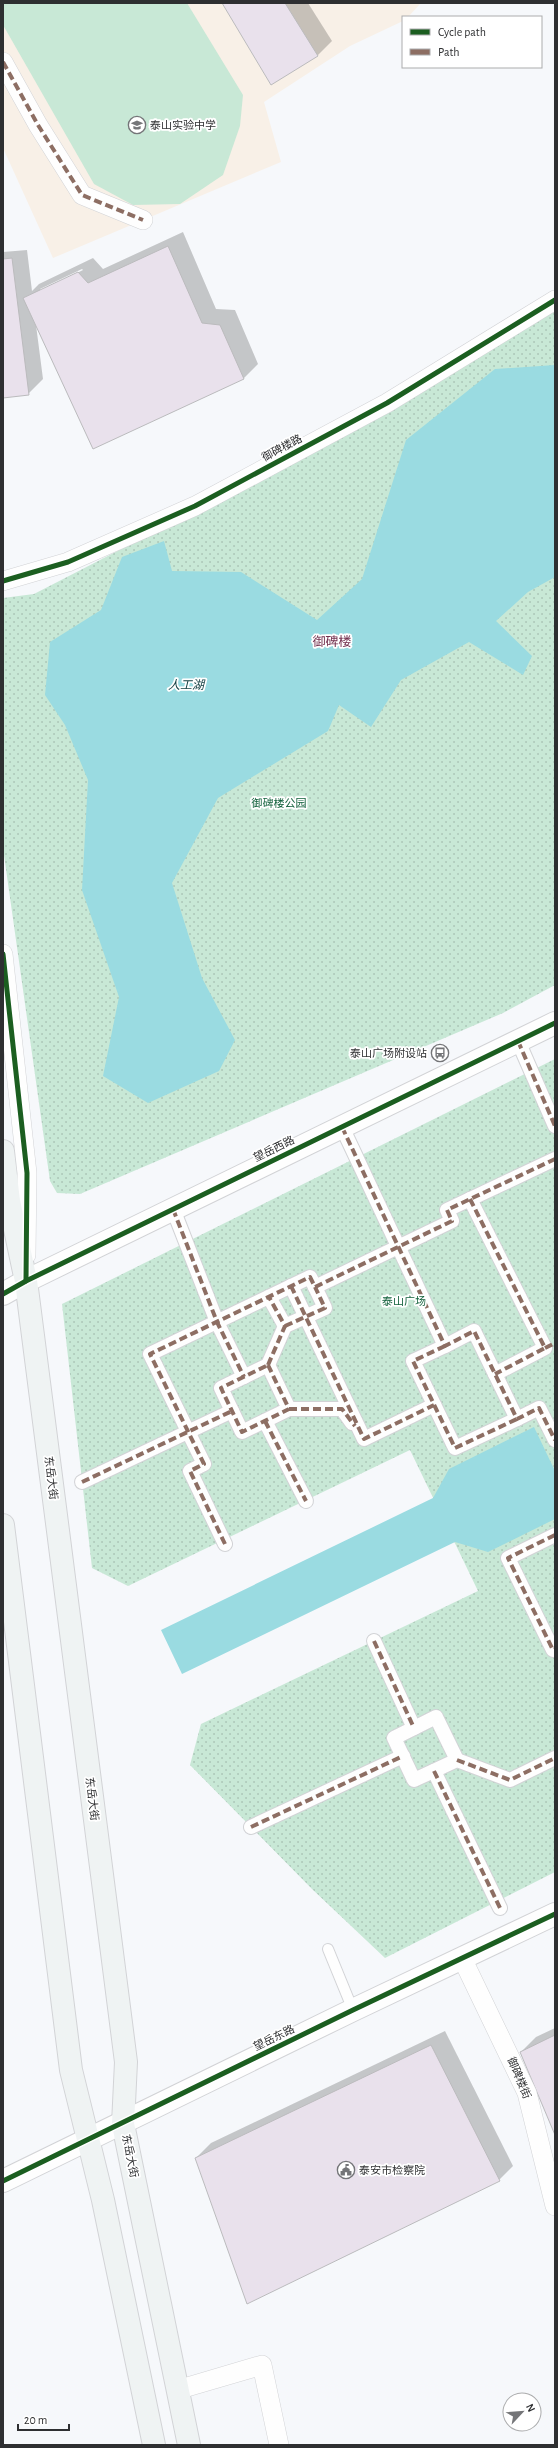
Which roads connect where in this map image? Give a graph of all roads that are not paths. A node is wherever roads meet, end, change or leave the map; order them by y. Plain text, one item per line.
1 (3, 62) edge
2 (143, 220) dead end
3 (555, 300) edge
4 (3, 581) edge
5 (3, 954) edge
6 (555, 1023) edge
7 (518, 1041) junction
8 (555, 1126) edge
9 (342, 1127) junction
10 (3, 1151) edge
11 (555, 1159) edge
12 (470, 1199) junction
13 (173, 1209) junction
14 (398, 1247) junction
15 (26, 1281) junction
16 (291, 1286) junction
17 (315, 1287) junction
18 (3, 1294) edge
19 (269, 1297) junction
20 (305, 1317) junction
21 (217, 1322) junction
22 (285, 1326) junction
23 (550, 1345) edge
24 (445, 1346) junction
25 (268, 1365) junction
26 (495, 1374) junction
27 (244, 1377) junction
28 (434, 1405) junction
29 (289, 1409) junction
30 (232, 1411) junction
31 (517, 1419) junction
32 (266, 1420) junction
33 (188, 1432) junction
34 (553, 1433) edge
35 (364, 1439) junction
36 (82, 1482) dead end
37 (306, 1501) dead end
38 (3, 1525) edge
39 (555, 1535) edge
40 (225, 1544) dead end
41 (374, 1641) dead end
42 (555, 1649) edge
43 (414, 1728) junction
44 (403, 1756) junction
45 (555, 1758) edge
46 (457, 1760) junction
47 (434, 1771) junction
48 (251, 1828) dead end
49 (500, 1908) dead end
50 (555, 1914) edge
51 (328, 1949) dead end
52 (462, 1958) junction
53 (353, 2010) junction
54 (123, 2124) junction
55 (88, 2140) junction
56 (3, 2181) edge
57 (555, 2206) edge
58 (177, 2390) junction
59 (154, 2445) edge
60 (189, 2445) edge
61 (279, 2445) edge

1 - 2 street
3 - 4 street, 御碑楼路
5 - 15 street
6 - 7 street, 望岳西路
7 - 8 street
7 - 9 street, 望岳西路
9 - 13 street, 望岳西路
9 - 14 street
10 - 15 main road, 东岳大街
11 - 12 street
12 - 14 street
12 - 23 street
13 - 15 street, 望岳西路
13 - 21 street
14 - 17 street
14 - 24 street
15 - 18 street, 望岳西路
15 - 54 main road, 东岳大街
16 - 17 street
16 - 19 street
16 - 20 street
17 - 20 street
19 - 21 street
19 - 22 street
20 - 22 street
20 - 35 street
21 - 27 street
21 - 33 street
22 - 25 street
23 - 26 street
24 - 26 street
24 - 28 street
25 - 27 street
25 - 29 street
26 - 31 street
27 - 30 street
28 - 31 street
28 - 35 street
29 - 32 street
29 - 35 street
30 - 32 street
30 - 33 street
31 - 34 street
32 - 37 street
33 - 36 street
33 - 40 street
38 - 55 main road
39 - 42 street
41 - 43 street
43 - 44 street
43 - 46 street
44 - 47 street
44 - 48 street
45 - 46 street
46 - 47 street
47 - 49 street
50 - 52 street, 望岳东路
51 - 53 lane
52 - 53 street, 望岳东路
52 - 57 street, 御碑楼街
53 - 54 street, 望岳东路
54 - 55 street, 望岳东路
54 - 58 main road, 东岳大街
55 - 56 street, 望岳东路
55 - 59 main road
58 - 60 main road, 东岳大街
58 - 61 street

